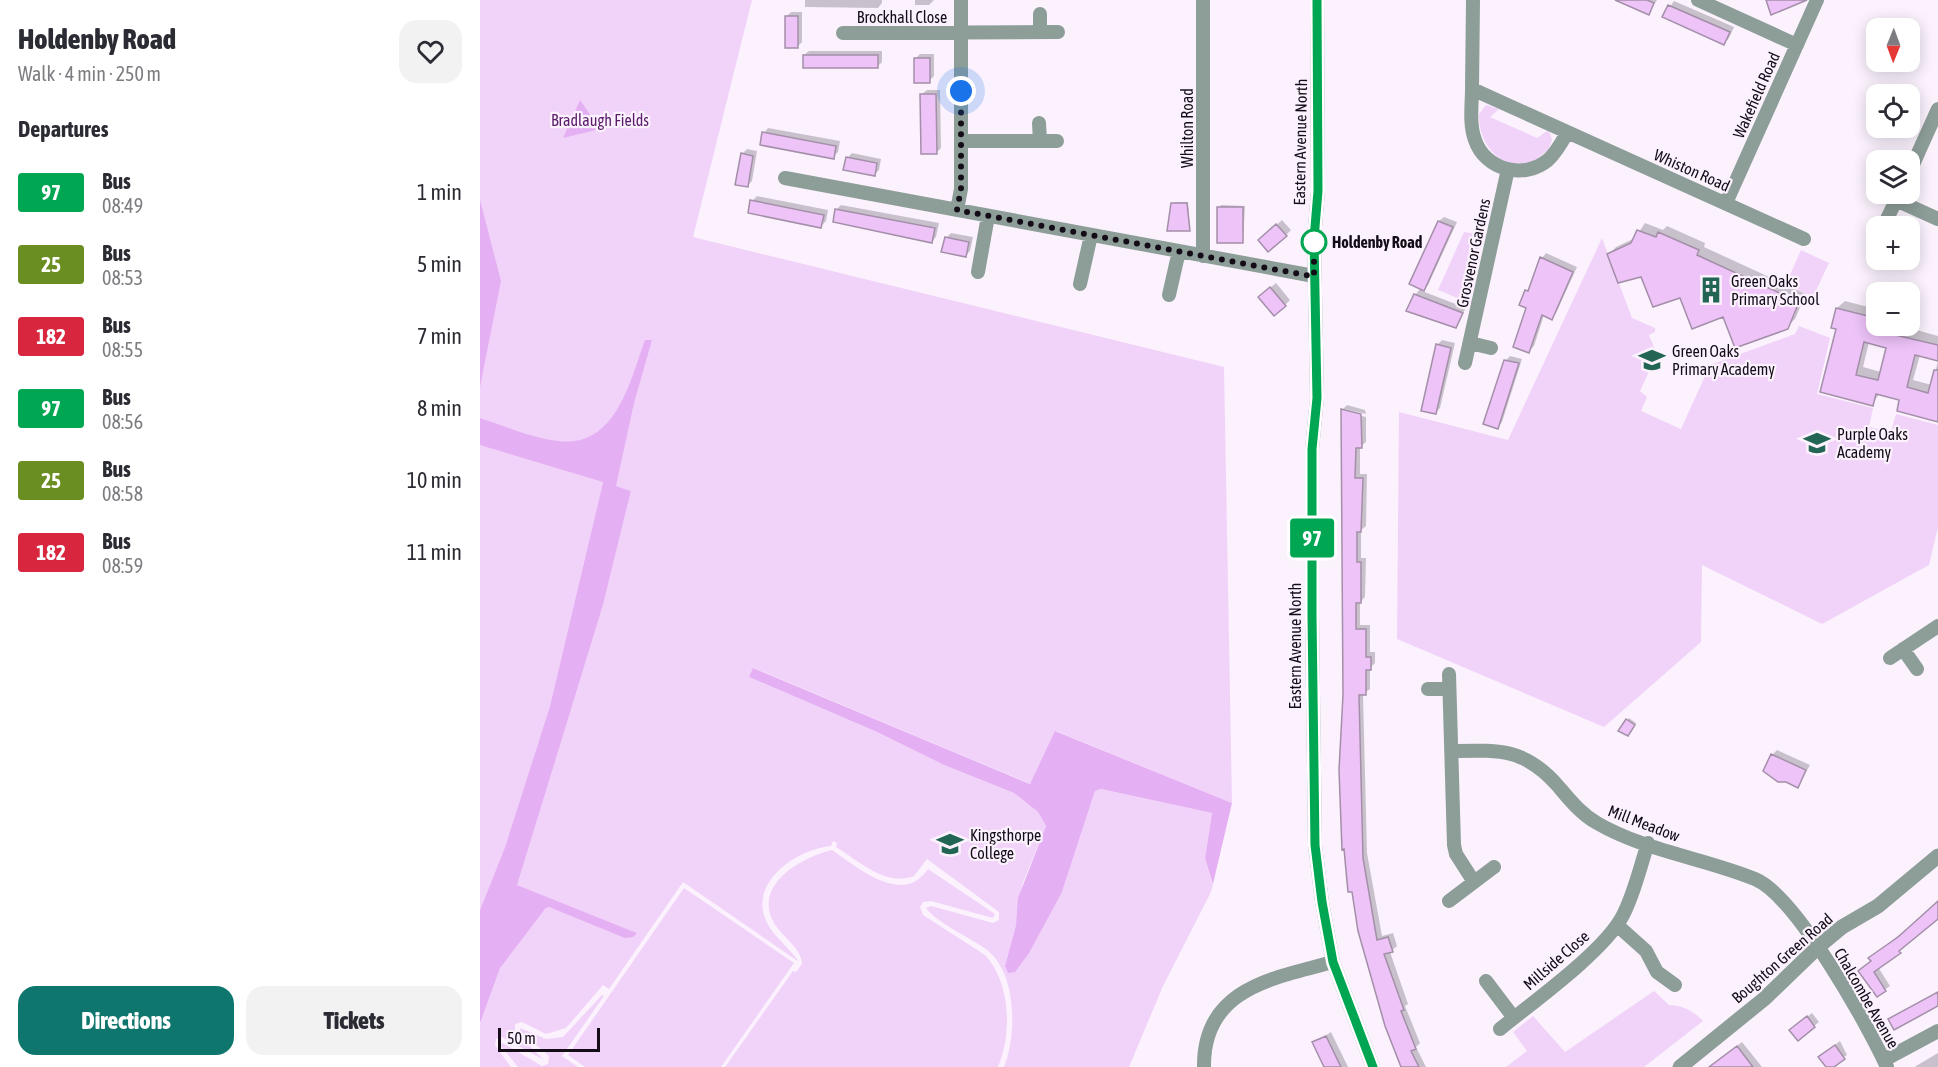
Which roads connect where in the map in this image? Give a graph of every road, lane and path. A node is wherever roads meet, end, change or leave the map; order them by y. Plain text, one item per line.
1 (961, 0) edge
2 (1203, 0) edge
3 (1317, 0) edge
4 (1473, 0) edge
5 (1698, 0) edge
6 (1817, 0) edge
7 (1040, 14) dead end
8 (1040, 32) junction
9 (1058, 32) dead end
10 (843, 33) dead end
11 (961, 33) junction
12 (1797, 45) junction
13 (1472, 89) junction
14 (1938, 109) edge
15 (1039, 123) dead end
16 (1567, 133) junction
17 (961, 141) junction
18 (1040, 141) junction
19 (1057, 141) dead end
20 (1919, 150) edge
21 (1508, 170) junction
22 (785, 178) dead end
23 (1726, 203) junction
24 (1911, 204) edge
25 (957, 210) junction
26 (988, 216) junction
27 (1938, 219) edge
28 (1091, 235) junction
29 (1804, 239) dead end
30 (1179, 251) junction
31 (1203, 256) junction
32 (978, 272) dead end
33 (1314, 276) junction
34 (1080, 284) dead end
35 (1169, 295) dead end
36 (1470, 343) junction
37 (1491, 348) dead end
38 (1465, 363) dead end
39 (1938, 626) edge
40 (1903, 649) junction
41 (1890, 658) dead end
42 (1917, 669) dead end
43 (1449, 674) dead end
44 (1428, 689) dead end
45 (1449, 689) junction
46 (1452, 751) junction
47 (1648, 843) junction
48 (1938, 856) edge
49 (1494, 867) dead end
50 (1474, 882) junction
51 (1449, 901) dead end
52 (1617, 925) junction
53 (1818, 947) junction
54 (1333, 962) junction
55 (1486, 981) dead end
56 (1676, 985) dead end
57 (1514, 1018) junction
58 (1500, 1029) dead end
59 (1938, 1031) edge
60 (1885, 1063) edge
61 (1204, 1067) edge
62 (1373, 1067) edge
63 (1680, 1067) edge

1 - 11 street
2 - 31 street, Whilton Road
3 - 33 street, Eastern Avenue North
4 - 13 street
5 - 12 street
6 - 12 street, Wakefield Road
7 - 8 street
8 - 9 street, Brockhall Close
8 - 11 street, Brockhall Close
10 - 11 street, Brockhall Close
11 - 17 street
12 - 23 street, Wakefield Road
13 - 16 street, Whiston Road
13 - 21 street
14 - 20 street
15 - 18 street
16 - 21 street
16 - 23 street, Whiston Road
17 - 18 street
17 - 25 street
18 - 19 street
21 - 36 street, Grosvenor Gardens
22 - 25 street
23 - 29 street, Whiston Road
24 - 27 street
25 - 26 street
26 - 28 street
26 - 32 street
28 - 30 street
28 - 34 street
30 - 31 street
30 - 35 street
31 - 33 street
33 - 54 street, Eastern Avenue North
36 - 37 street
36 - 38 street, Grosvenor Gardens
39 - 40 street
40 - 41 street
40 - 42 street
43 - 45 street
44 - 45 street
45 - 46 street
46 - 47 street, Mill Meadow
46 - 50 street
47 - 52 street, Millside Close
47 - 53 street, Mill Meadow
48 - 53 street, Boughton Green Road
49 - 50 street
50 - 51 street
52 - 56 street
52 - 57 street, Millside Close
53 - 60 street, Chalcombe Avenue
53 - 63 street, Boughton Green Road
54 - 61 street
54 - 62 street, Eastern Avenue North
55 - 57 street
57 - 58 street, Millside Close
59 - 60 street

